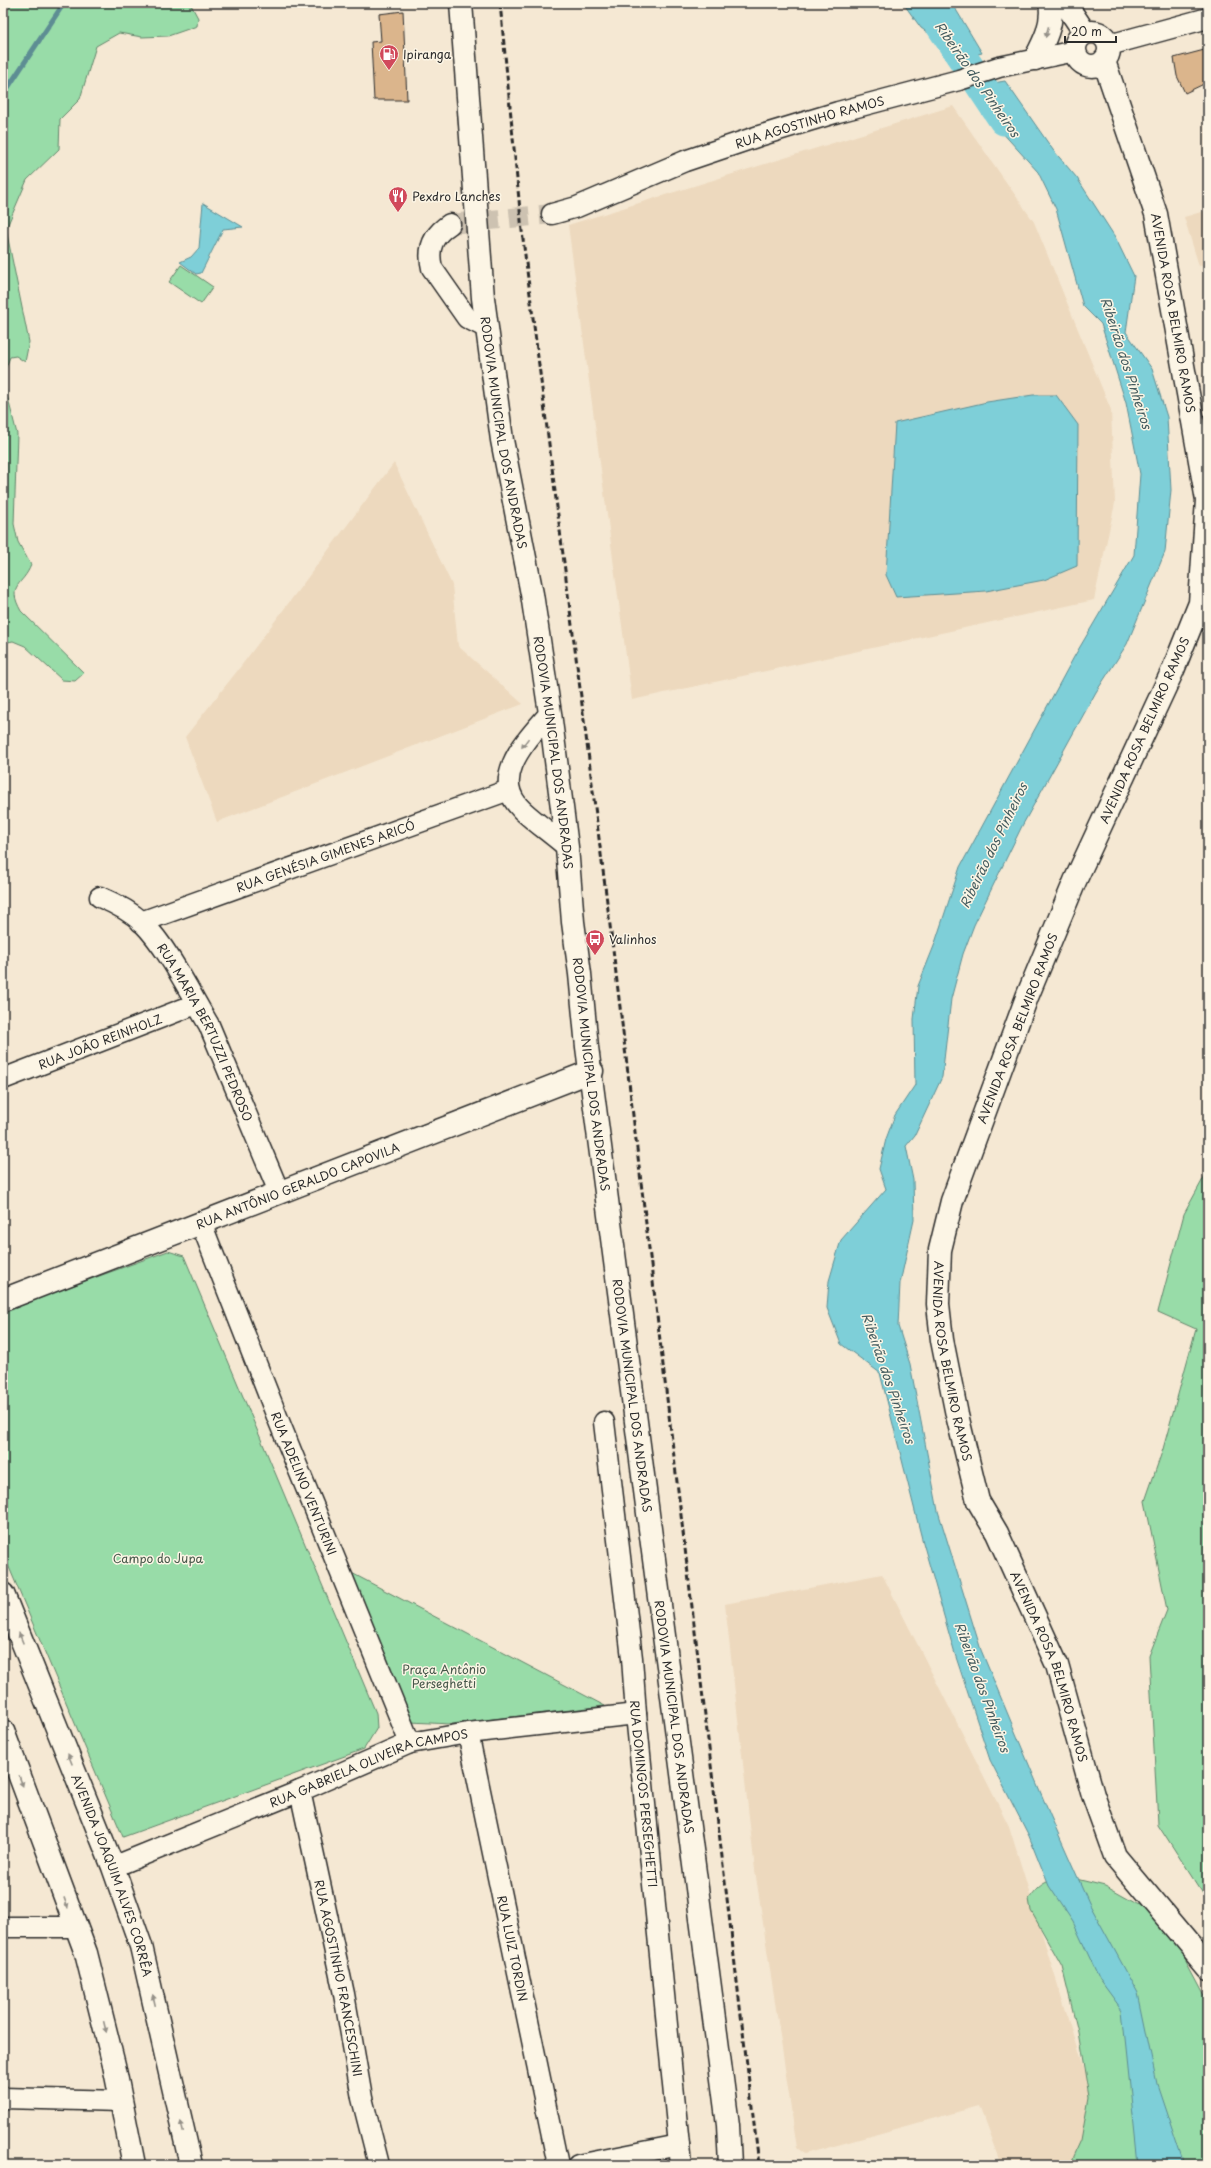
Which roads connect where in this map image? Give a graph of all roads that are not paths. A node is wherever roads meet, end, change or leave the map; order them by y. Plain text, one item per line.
1 (461, 3) edge
2 (1050, 3) edge
3 (1065, 3) edge
4 (1208, 18) edge
5 (1080, 42) junction
6 (1107, 53) junction
7 (1035, 59) junction
8 (552, 214) tunnel mouth
9 (450, 224) tunnel mouth
10 (486, 328) junction
11 (550, 713) junction
12 (509, 790) junction
13 (567, 847) junction
14 (100, 897) dead end
15 (141, 922) junction
16 (196, 1004) junction
17 (592, 1071) junction
18 (3, 1079) edge
19 (279, 1192) junction
20 (202, 1223) junction
21 (3, 1300) edge
22 (604, 1422) dead end
23 (3, 1594) edge
24 (636, 1714) junction
25 (3, 1731) edge
26 (468, 1733) junction
27 (410, 1743) junction
28 (300, 1791) junction
29 (114, 1867) junction
30 (3, 1927) edge
31 (75, 1927) junction
32 (1208, 1967) edge
33 (3, 2098) edge
34 (121, 2101) junction
35 (679, 2145) junction
36 (732, 2158) edge
37 (134, 2165) edge
38 (191, 2165) edge
39 (380, 2165) edge
40 (558, 2165) edge
41 (578, 2165) edge
42 (681, 2165) edge

1 - 10 main road, RODOVIA MUNICIPAL DOS ANDRADAS
2 -> 7 main road
3 - 5 main road
4 - 6 street
5 - 6 main road
5 - 6 main road
5 - 7 street, RUA AGOSTINHO RAMOS
6 - 32 main road, AVENIDA ROSA BELMIRO RAMOS
7 - 8 street, RUA AGOSTINHO RAMOS
9 - 10 street
10 - 11 main road, RODOVIA MUNICIPAL DOS ANDRADAS
11 -> 12 street
11 - 13 main road, RODOVIA MUNICIPAL DOS ANDRADAS
12 - 13 street
12 - 15 street, RUA GENÉSIA GIMENES ARICÓ
13 - 17 main road, RODOVIA MUNICIPAL DOS ANDRADAS
14 - 15 street, RUA MARIA BERTUZZI PEDROSO
15 - 16 street, RUA MARIA BERTUZZI PEDROSO
16 - 18 street, RUA JOÃO REINHOLZ
16 - 19 street, RUA MARIA BERTUZZI PEDROSO
17 - 19 main road, RUA ANTÔNIO GERALDO CAPOVILA
17 - 36 main road, RODOVIA MUNICIPAL DOS ANDRADAS
19 - 20 main road, RUA ANTÔNIO GERALDO CAPOVILA
20 - 21 main road, RUA ANTÔNIO GERALDO CAPOVILA
20 - 27 street, RUA ADELINO VENTURINI
22 - 24 street, RUA DOMINGOS PERSEGHETTI
29 -> 23 main road, AVENIDA JOAQUIM ALVES CORRÊA
24 - 26 street, RUA GABRIELA OLIVEIRA CAMPOS
24 - 35 street, RUA DOMINGOS PERSEGHETTI
25 -> 31 main road
26 - 27 street, RUA GABRIELA OLIVEIRA CAMPOS
26 - 40 street, RUA LUIZ TORDIN
27 - 28 street, RUA GABRIELA OLIVEIRA CAMPOS
28 - 29 street, RUA GABRIELA OLIVEIRA CAMPOS
28 - 39 street, RUA AGOSTINHO FRANCESCHINI
38 -> 29 main road, AVENIDA JOAQUIM ALVES CORRÊA
30 - 31 street
31 -> 34 main road
33 - 34 street
34 - 37 main road
35 - 41 street
35 - 42 street, RUA DOMINGOS PERSEGHETTI

